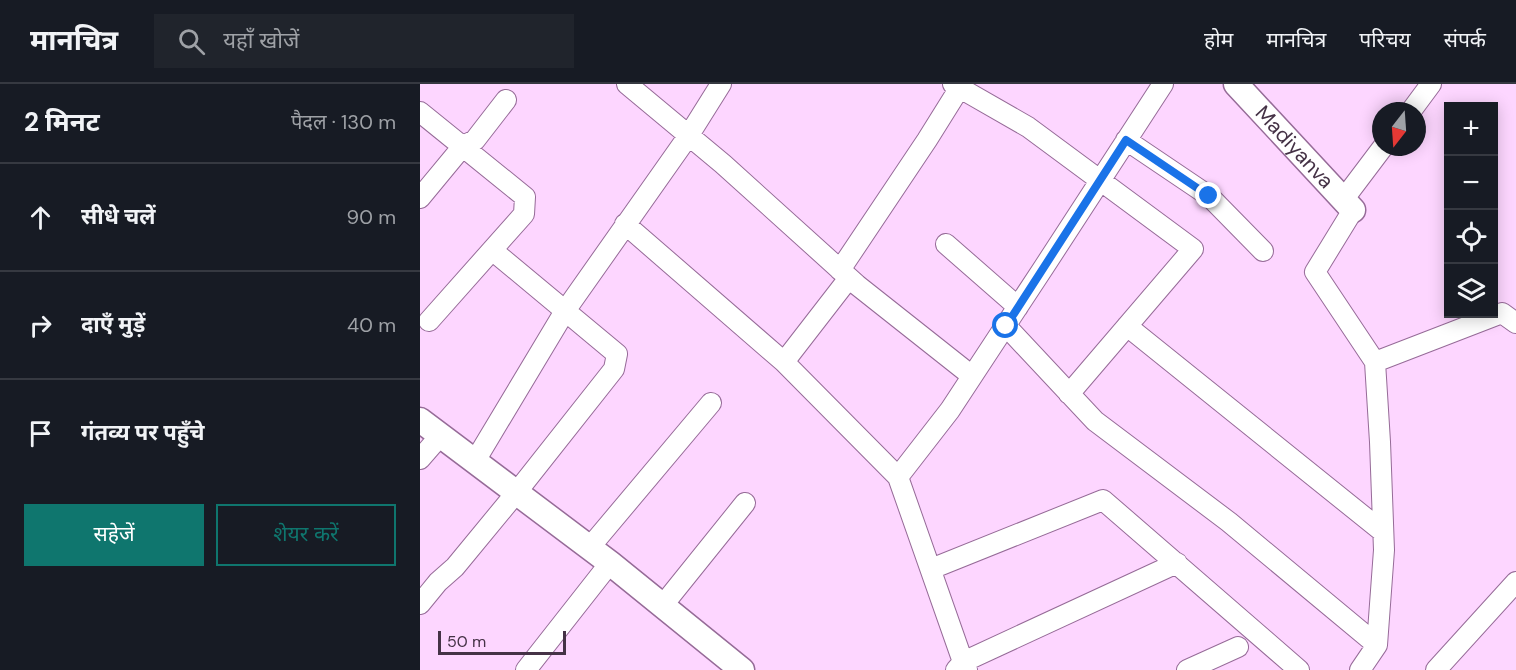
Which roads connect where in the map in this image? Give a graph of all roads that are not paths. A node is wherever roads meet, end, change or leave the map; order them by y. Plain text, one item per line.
1 (627, 84) edge
2 (722, 84) edge
3 (1162, 84) edge
4 (1236, 84) edge
5 (1431, 84) edge
6 (958, 85) edge
7 (506, 100) dead end
8 (1418, 102) edge
9 (420, 112) edge
10 (689, 135) junction
11 (1126, 140) junction
12 (463, 146) junction
13 (1378, 156) edge
14 (1101, 180) junction
15 (420, 198) edge
16 (1348, 205) junction
17 (625, 224) junction
18 (946, 244) dead end
19 (492, 250) junction
20 (1263, 251) dead end
21 (844, 274) junction
22 (1018, 307) junction
23 (564, 311) junction
24 (423, 322) edge
25 (1516, 323) edge
26 (1006, 326) junction
27 (1127, 326) junction
28 (784, 362) junction
29 (1375, 362) junction
30 (972, 376) junction
31 (1069, 394) junction
32 (711, 403) dead end
33 (420, 420) edge
34 (440, 436) junction
35 (420, 459) edge
36 (475, 461) junction
37 (898, 477) junction
38 (516, 493) junction
39 (745, 503) dead end
40 (1383, 532) junction
41 (590, 547) junction
42 (610, 563) junction
43 (1177, 563) junction
44 (931, 569) junction
45 (1516, 582) edge
46 (420, 604) edge
47 (663, 605) junction
48 (1377, 645) junction
49 (1238, 647) dead end
50 (962, 667) edge
51 (526, 670) edge
52 (742, 670) edge
53 (1187, 670) edge
54 (1299, 670) edge
55 (1360, 670) edge
56 (1436, 670) edge

1 - 10 street
2 - 10 street
3 - 11 street
4 - 16 street, Madiyanva
5 - 8 street
6 - 14 street
6 - 21 street
7 - 12 street
9 - 12 street
10 - 17 street
10 - 21 street
11 - 14 street
11 - 20 street
12 - 15 street
12 - 19 street
13 - 16 street
14 - 22 street
14 - 27 street
16 - 29 street
17 - 23 street
17 - 28 street
18 - 22 street
19 - 23 street
19 - 24 street
21 - 28 street
21 - 30 street
22 - 26 street
23 - 36 street
23 - 38 street
25 - 29 street
26 - 30 street
26 - 31 street
27 - 31 street
27 - 40 street
28 - 37 street
29 - 40 street
30 - 37 street
31 - 48 street
32 - 41 street
33 - 34 street
34 - 35 street
34 - 36 street
36 - 38 street
37 - 44 street
38 - 41 street
38 - 46 street
39 - 47 street
40 - 48 street
41 - 42 street
42 - 47 street
42 - 51 street
43 - 44 street
43 - 50 street
43 - 54 street
44 - 50 street
45 - 56 street
47 - 52 street
48 - 55 street
49 - 53 street

